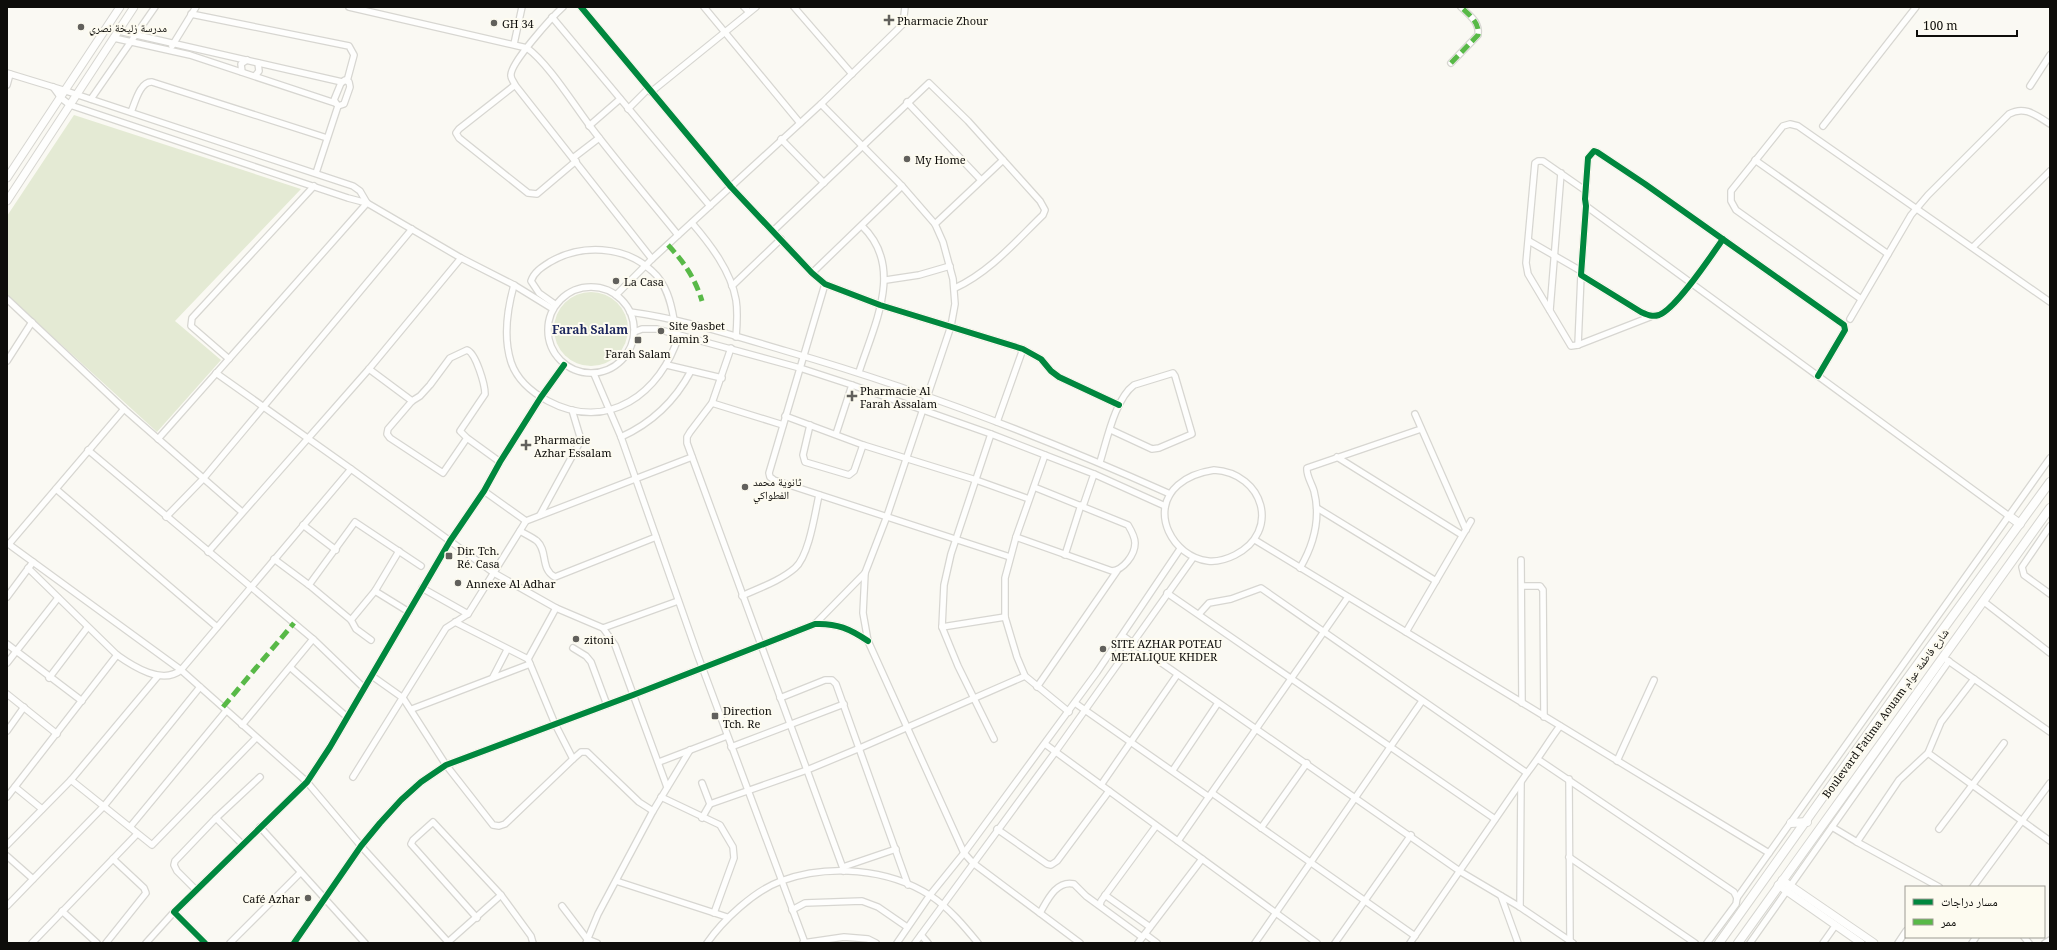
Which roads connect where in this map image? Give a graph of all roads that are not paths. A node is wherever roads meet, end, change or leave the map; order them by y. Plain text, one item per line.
1 (120, 7) edge
2 (134, 7) edge
3 (155, 7) edge
4 (196, 7) edge
5 (350, 7) edge
6 (522, 7) edge
7 (563, 7) edge
8 (581, 7) edge
9 (704, 7) edge
10 (744, 7) edge
11 (756, 7) edge
12 (794, 7) edge
13 (904, 7) edge
14 (1461, 7) edge
15 (1916, 7) edge
16 (366, 9) edge
17 (749, 12) junction
18 (191, 14) junction
19 (552, 17) junction
20 (119, 31) junction
21 (724, 32) junction
22 (136, 35) junction
23 (114, 38) junction
24 (132, 42) junction
25 (174, 43) junction
26 (514, 44) junction
27 (527, 48) junction
28 (171, 50) junction
29 (2050, 55) edge
30 (247, 60) junction
31 (258, 62) junction
32 (1451, 63) dead end
33 (242, 72) junction
34 (8, 74) edge
35 (852, 74) junction
36 (255, 76) junction
37 (344, 81) junction
38 (7, 85) edge
39 (515, 85) junction
40 (2030, 86) dead end
41 (53, 87) junction
42 (650, 90) junction
43 (66, 91) junction
44 (77, 94) junction
45 (61, 98) junction
46 (91, 99) junction
47 (620, 99) junction
48 (907, 102) junction
49 (821, 104) junction
50 (70, 105) junction
51 (336, 105) junction
52 (628, 109) junction
53 (131, 112) junction
54 (800, 123) junction
55 (2050, 124) edge
56 (589, 126) junction
57 (1823, 126) dead end
58 (327, 138) junction
59 (599, 138) junction
60 (781, 139) junction
61 (862, 146) junction
62 (574, 159) junction
63 (1003, 160) junction
64 (1756, 160) junction
65 (2050, 171) edge
66 (316, 173) junction
67 (1561, 173) junction
68 (7, 178) edge
69 (981, 180) junction
70 (824, 183) junction
71 (314, 186) junction
72 (902, 186) junction
73 (731, 187) junction
74 (1586, 191) junction
75 (7, 201) edge
76 (367, 203) junction
77 (710, 206) junction
78 (1586, 206) junction
79 (1917, 208) junction
80 (692, 223) junction
81 (935, 224) junction
82 (862, 226) junction
83 (412, 229) junction
84 (773, 231) junction
85 (678, 235) junction
86 (781, 239) junction
87 (1723, 239) junction
88 (1529, 241) junction
89 (1973, 247) junction
90 (1888, 254) junction
91 (1555, 256) junction
92 (461, 258) junction
93 (652, 259) junction
94 (646, 265) junction
95 (950, 266) junction
96 (812, 273) junction
97 (1581, 273) junction
98 (886, 280) junction
99 (1691, 282) junction
100 (825, 284) junction
101 (514, 285) junction
102 (732, 286) junction
103 (955, 288) junction
104 (616, 295) junction
105 (7, 299) edge
106 (1861, 299) junction
107 (2050, 302) edge
108 (880, 305) junction
109 (554, 307) junction
110 (1550, 310) junction
111 (630, 312) junction
112 (1650, 317) junction
113 (1850, 319) dead end
114 (674, 320) junction
115 (32, 322) junction
116 (951, 326) junction
117 (634, 332) junction
118 (679, 335) junction
119 (736, 337) junction
120 (1578, 345) junction
121 (731, 348) junction
122 (1023, 349) junction
123 (803, 356) junction
124 (229, 359) junction
125 (7, 361) edge
126 (564, 365) junction
127 (667, 365) junction
128 (800, 368) junction
129 (369, 369) junction
130 (691, 371) junction
131 (859, 372) junction
132 (216, 373) junction
133 (594, 374) junction
134 (1818, 376) junction
135 (722, 378) junction
136 (852, 385) junction
137 (928, 395) junction
138 (541, 397) junction
139 (412, 401) junction
140 (712, 403) junction
141 (1119, 405) junction
142 (262, 406) junction
143 (124, 409) junction
144 (922, 409) junction
145 (572, 410) junction
146 (609, 411) junction
147 (1415, 414) dead end
148 (785, 416) junction
149 (997, 422) junction
150 (783, 424) junction
151 (810, 425) junction
152 (1421, 429) junction
153 (1111, 430) junction
154 (836, 434) junction
155 (991, 434) junction
156 (621, 437) junction
157 (467, 438) junction
158 (158, 439) junction
159 (308, 439) junction
160 (863, 445) junction
161 (88, 450) junction
162 (1045, 455) junction
163 (692, 457) junction
164 (1337, 457) junction
165 (906, 458) junction
166 (2050, 458) edge
167 (500, 462) junction
168 (1100, 462) junction
169 (352, 469) junction
170 (1094, 474) junction
171 (203, 478) junction
172 (636, 479) junction
173 (976, 480) junction
174 (2050, 482) edge
175 (1034, 487) junction
176 (56, 489) junction
177 (484, 491) junction
178 (1170, 494) junction
179 (820, 495) junction
180 (1029, 499) junction
181 (1082, 506) junction
182 (1165, 506) junction
183 (1317, 508) junction
184 (2050, 508) edge
185 (242, 512) junction
186 (540, 515) junction
187 (887, 516) junction
188 (2009, 516) junction
189 (166, 517) junction
190 (526, 521) junction
191 (1471, 521) dead end
192 (2048, 522) edge
193 (2020, 524) junction
194 (303, 525) junction
195 (1466, 530) junction
196 (520, 531) junction
197 (1462, 536) junction
198 (656, 537) junction
199 (1016, 537) junction
200 (1255, 540) junction
201 (450, 541) junction
202 (956, 541) junction
203 (8, 543) edge
204 (1180, 549) junction
205 (336, 550) junction
206 (208, 552) junction
207 (399, 552) junction
208 (1065, 555) junction
209 (1010, 557) junction
210 (1193, 558) junction
211 (274, 559) junction
212 (1522, 560) dead end
213 (33, 562) junction
214 (421, 566) dead end
215 (28, 568) junction
216 (1300, 568) junction
217 (1117, 571) junction
218 (494, 573) junction
219 (865, 573) junction
220 (1436, 581) junction
221 (309, 585) junction
222 (1522, 586) junction
223 (250, 587) junction
224 (422, 588) junction
225 (375, 591) junction
226 (1167, 593) junction
227 (2050, 594) edge
228 (742, 596) junction
229 (7, 597) edge
230 (1348, 597) junction
231 (58, 598) junction
232 (678, 600) junction
233 (1983, 601) junction
234 (556, 608) junction
235 (409, 612) junction
236 (468, 614) junction
237 (1199, 614) junction
238 (1005, 617) junction
239 (351, 620) junction
240 (455, 622) junction
241 (815, 624) junction
242 (217, 627) junction
243 (942, 627) junction
244 (87, 628) junction
245 (603, 628) junction
246 (1323, 632) junction
247 (1406, 632) junction
248 (1123, 636) junction
249 (313, 639) junction
250 (371, 640) dead end
251 (868, 641) junction
252 (1132, 643) junction
253 (7, 644) edge
254 (761, 646) junction
255 (573, 648) dead end
256 (507, 650) junction
257 (16, 652) junction
258 (2050, 653) edge
259 (117, 655) junction
260 (1946, 659) junction
261 (529, 662) junction
262 (7, 663) edge
263 (291, 668) junction
264 (702, 668) junction
265 (182, 670) junction
266 (1177, 674) junction
267 (158, 676) junction
268 (372, 676) junction
269 (1026, 676) junction
270 (493, 677) junction
271 (49, 678) junction
272 (1292, 679) junction
273 (1974, 679) junction
274 (1654, 680) dead end
275 (1037, 686) junction
276 (200, 687) junction
277 (364, 688) junction
278 (7, 694) edge
279 (634, 695) junction
280 (403, 698) junction
281 (780, 698) junction
282 (974, 698) junction
283 (82, 701) junction
284 (1422, 701) junction
285 (1075, 703) junction
286 (1218, 703) junction
287 (1522, 703) junction
288 (844, 704) junction
289 (606, 705) junction
290 (24, 707) junction
291 (412, 709) junction
292 (1085, 709) junction
293 (226, 711) junction
294 (1068, 712) junction
295 (347, 716) junction
296 (1544, 717) junction
297 (555, 724) junction
298 (242, 725) junction
299 (790, 725) junction
300 (908, 726) junction
301 (1560, 726) junction
302 (1255, 728) junction
303 (7, 731) edge
304 (2050, 732) edge
305 (57, 734) junction
306 (727, 736) junction
307 (256, 738) junction
308 (994, 739) dead end
309 (1131, 742) junction
310 (2004, 743) dead end
311 (1045, 744) junction
312 (731, 747) junction
313 (1390, 747) junction
314 (860, 748) junction
315 (690, 750) junction
316 (1056, 751) junction
317 (1928, 753) junction
318 (573, 759) junction
319 (1539, 760) junction
320 (1617, 761) junction
321 (659, 762) junction
322 (1307, 763) junction
323 (446, 765) junction
324 (807, 770) junction
325 (1173, 770) junction
326 (1527, 773) junction
327 (260, 777) dead end
328 (353, 777) dead end
329 (1569, 779) junction
330 (71, 780) junction
331 (307, 782) junction
332 (702, 783) dead end
333 (1521, 783) junction
334 (2050, 783) edge
335 (1972, 785) junction
336 (1101, 786) junction
337 (14, 787) junction
338 (668, 787) junction
339 (748, 791) junction
340 (1109, 791) junction
341 (1211, 795) junction
342 (7, 796) edge
343 (661, 797) junction
344 (1356, 798) junction
345 (710, 804) junction
346 (104, 806) junction
347 (42, 809) junction
348 (653, 811) junction
349 (216, 818) junction
350 (702, 818) junction
351 (1495, 819) junction
352 (2022, 821) junction
353 (1807, 822) junction
354 (1791, 823) junction
355 (1156, 826) junction
356 (130, 827) junction
357 (260, 827) junction
358 (1832, 827) junction
359 (1261, 828) junction
360 (997, 829) junction
361 (1939, 829) dead end
362 (137, 834) junction
363 (1411, 835) junction
364 (1178, 841) junction
365 (2050, 841) edge
366 (1857, 842) junction
367 (242, 844) junction
368 (7, 845) edge
369 (361, 846) junction
370 (896, 849) junction
371 (964, 853) junction
372 (1769, 853) junction
373 (7, 856) edge
374 (1569, 857) junction
375 (113, 859) junction
376 (1202, 859) junction
377 (1310, 862) junction
378 (973, 863) junction
379 (843, 869) junction
380 (1461, 872) junction
381 (300, 873) junction
382 (33, 879) junction
383 (616, 881) junction
384 (780, 881) junction
385 (1780, 882) junction
386 (908, 885) junction
387 (1936, 886) edge
388 (1974, 886) edge
389 (1789, 888) junction
390 (196, 890) junction
391 (501, 895) junction
392 (930, 895) junction
393 (1105, 895) junction
394 (1501, 896) junction
395 (1737, 898) junction
396 (326, 899) junction
397 (1366, 901) junction
398 (942, 904) junction
399 (1100, 905) junction
400 (7, 906) edge
401 (562, 906) dead end
402 (1520, 907) junction
403 (792, 910) junction
404 (62, 911) junction
405 (174, 912) junction
406 (714, 913) junction
407 (1040, 913) junction
408 (1276, 914) junction
409 (727, 917) junction
410 (477, 918) junction
411 (1835, 926) junction
412 (907, 927) junction
413 (1150, 927) junction
414 (1905, 932) edge
415 (921, 935) junction
416 (1143, 936) junction
417 (1415, 936) junction
418 (1514, 936) junction
419 (236, 938) junction
420 (2050, 940) edge
421 (586, 941) edge
422 (34, 942) edge
423 (1571, 942) edge
424 (97, 943) edge
425 (106, 943) edge
426 (146, 943) edge
427 (205, 943) edge
428 (230, 943) edge
429 (241, 943) edge
430 (294, 943) edge
431 (365, 943) edge
432 (448, 943) edge
433 (533, 943) edge
434 (597, 943) edge
435 (708, 943) edge
436 (804, 943) edge
437 (876, 943) edge
438 (897, 943) edge
439 (915, 943) edge
440 (928, 943) edge
441 (978, 943) edge
442 (1080, 943) edge
443 (1138, 943) edge
444 (1157, 943) edge
445 (1255, 943) edge
446 (1317, 943) edge
447 (1335, 943) edge
448 (1411, 943) edge
449 (1510, 943) edge
450 (1518, 943) edge
451 (1695, 943) edge
452 (1708, 943) edge
453 (1719, 943) edge
454 (1738, 943) edge
455 (1750, 943) edge
456 (1823, 943) edge
457 (1861, 943) edge
458 (1874, 943) edge
459 (1898, 943) edge
460 (2045, 943) edge

1 - 43 street
2 - 20 street
3 - 22 street
4 - 18 street
5 - 16 street
6 - 26 street
7 - 19 street
8 - 42 street
9 - 21 street
10 - 17 street
11 - 17 street
12 - 35 street
13 - 35 street
14 - 32 street
15 - 57 street
16 - 26 street
17 - 21 street
18 - 25 street
18 - 37 street
19 - 27 street
19 - 47 street
20 - 22 street
20 - 23 street
21 - 42 street
21 - 54 street
22 - 24 street
22 - 25 street
23 - 24 street
23 - 44 street
24 - 28 street
24 - 46 street
25 - 28 street
25 - 30 street
26 - 27 street
27 - 39 street
27 - 56 street
28 - 33 street
29 - 40 street
30 - 31 street
30 - 33 street
31 - 36 street
31 - 37 street
33 - 36 street
34 - 38 street
34 - 41 street
35 - 49 street
36 - 51 street
37 - 51 street
37 - 51 street
39 - 62 street
39 - 62 street
41 - 43 street
41 - 45 street
42 - 52 street
42 - 73 street
43 - 44 street
43 - 45 street
44 - 46 street
44 - 50 street
45 - 50 street
45 - 68 street
46 - 53 street
47 - 52 street
47 - 56 street
48 - 61 street
48 - 63 street
48 - 69 street
49 - 54 street
49 - 61 street
50 - 71 street
50 - 75 street
51 - 58 street
52 - 77 street
53 - 58 street
53 - 66 street
54 - 60 street
55 - 79 street
56 - 59 street
58 - 66 street
59 - 62 street
59 - 85 street
60 - 70 street
60 - 73 street
61 - 70 street
61 - 72 street
62 - 93 street
63 - 69 street
63 - 103 street
64 - 79 street
64 - 90 street
64 - 106 street
65 - 89 street
66 - 76 street
67 - 74 street
67 - 88 street
67 - 91 street
69 - 81 street
70 - 84 street
71 - 76 street
71 - 124 street
72 - 81 street
72 - 82 street
73 - 77 street
73 - 84 street
74 - 78 street
74 - 87 street
76 - 83 street
76 - 124 street
77 - 80 street
78 - 97 street
78 - 99 street
79 - 89 street
79 - 90 street
80 - 85 street
80 - 102 street
81 - 95 street
82 - 96 street
82 - 98 street
83 - 92 street
83 - 142 street
84 - 86 street
85 - 93 street
86 - 96 street
86 - 102 street
87 - 99 street
87 - 134 street
88 - 91 street
88 - 110 street
89 - 107 street
90 - 106 street
91 - 97 street
91 - 110 street
92 - 101 street
92 - 129 street
93 - 94 street
94 - 104 street
94 - 109 street
94 - 114 street
95 - 98 street
95 - 103 street
96 - 100 street
97 - 112 street
97 - 120 street
98 - 108 street
99 - 112 street
99 - 134 street
100 - 108 street
100 - 123 street
101 - 109 street
101 - 138 street
102 - 119 street
103 - 116 street
104 - 109 street
104 - 111 street
105 - 115 street
106 - 113 street
108 - 116 street
108 - 131 street
109 - 126 street
110 - 120 street
111 - 114 street
111 - 117 street
112 - 120 street
114 - 119 street
115 - 125 street
115 - 143 street
116 - 122 street
116 - 137 street
117 - 118 street
117 - 133 street
118 - 121 street
118 - 127 street
119 - 123 street
121 - 128 street
121 - 135 street
122 - 141 street
122 - 149 street
123 - 128 street
123 - 131 street
124 - 132 street
126 - 133 street
126 - 138 street
127 - 130 street
127 - 146 street
128 - 136 street
128 - 148 street
129 - 139 street
129 - 159 street
130 - 135 street
130 - 156 street
131 - 137 street
132 - 142 street
132 - 158 street
133 - 146 street
134 - 188 street
135 - 140 street
136 - 144 street
136 - 154 street
137 - 144 street
137 - 149 street
138 - 145 street
138 - 167 street
139 - 157 street
139 - 157 street
140 - 150 street
140 - 163 street
141 - 153 street
141 - 153 street
142 - 159 street
142 - 171 street
143 - 158 street
143 - 161 street
144 - 155 street
144 - 165 street
145 - 146 street
145 - 186 street
146 - 156 street
147 - 152 street
148 - 150 street
148 - 151 street
149 - 168 street
150 - 179 street
151 - 154 street
151 - 160 street
152 - 164 street
152 - 195 street
153 - 168 street
154 - 160 street
155 - 162 street
155 - 173 street
156 - 172 street
157 - 167 street
158 - 171 street
159 - 169 street
159 - 185 street
160 - 165 street
161 - 176 street
161 - 189 street
162 - 170 street
162 - 175 street
163 - 172 street
163 - 228 street
164 - 183 street
164 - 197 street
165 - 173 street
165 - 187 street
166 - 188 street
167 - 177 street
168 - 178 street
169 - 194 street
169 - 201 street
170 - 181 street
170 - 182 street
171 - 185 street
171 - 189 street
172 - 186 street
172 - 198 street
173 - 180 street
173 - 202 street
174 - 193 main road, Boulevard Fatima Aouam شارع فاطمة عوام
175 - 180 street
175 - 181 street
176 - 203 street
176 - 242 street
177 - 190 street
177 - 201 street
178 - 182 street
178 - 200 street
179 - 187 street
179 - 228 street
180 - 199 street
181 - 208 street
181 - 217 street
182 - 204 street
183 - 216 street
183 - 220 street
184 - 192 main road, Boulevard Fatima Aouam شارع فاطمة عوام
185 - 206 street
186 - 190 street
187 - 202 street
187 - 219 street
188 - 193 main road
188 - 354 street
189 - 206 street
190 - 196 street
191 - 195 street
192 - 227 street
192 - 233 main road, Boulevard Fatima Aouam شارع فاطمة عوام
193 - 353 main road, Boulevard Fatima Aouam شارع فاطمة عوام
194 - 205 street
194 - 211 street
195 - 197 street
196 - 198 street
196 - 218 street
197 - 220 street
198 - 232 street
199 - 208 street
199 - 209 street
200 - 210 street
200 - 216 street
201 - 218 street
201 - 224 street
202 - 209 street
202 - 243 street
203 - 213 street
204 - 210 street
204 - 248 street
205 - 207 street
205 - 221 street
206 - 223 street
207 - 214 street
207 - 225 street
208 - 217 street
209 - 238 street
210 - 226 street
211 - 221 street
211 - 223 street
212 - 222 street
213 - 215 street
213 - 265 street
215 - 229 street
215 - 231 street
216 - 230 street
217 - 275 street
218 - 234 street
218 - 236 street
219 - 241 street
219 - 251 street
220 - 247 street
221 - 239 street
222 - 287 street
222 - 296 street
223 - 242 street
223 - 249 street
224 - 235 street
224 - 236 street
225 - 235 street
225 - 239 street
226 - 237 street
226 - 252 street
228 - 254 street
230 - 246 street
230 - 247 street
231 - 244 street
231 - 257 street
232 - 245 street
232 - 264 street
233 - 258 street
233 - 260 main road, Boulevard Fatima Aouam شارع فاطمة عوام
234 - 245 street
234 - 261 street
235 - 268 street
236 - 240 street
237 - 246 street
237 - 272 street
238 - 243 street
238 - 269 street
239 - 250 street
240 - 256 street
240 - 280 street
241 - 251 street
241 - 254 street
242 - 265 street
243 - 282 street
244 - 259 street
244 - 271 street
245 - 279 street
246 - 272 street
246 - 284 street
247 - 287 street
248 - 252 street
248 - 285 street
249 - 263 street
249 - 277 street
251 - 300 street
252 - 266 street
252 - 292 street
253 - 257 street
254 - 264 street
254 - 281 street
255 - 289 street
256 - 261 street
256 - 270 street
257 - 262 street
257 - 271 street
259 - 267 street
259 - 283 street
260 - 273 street
260 - 358 street
260 - 385 main road, Boulevard Fatima Aouam شارع فاطمة عوام
261 - 270 street
261 - 297 street
263 - 295 street
263 - 298 street
264 - 279 street
264 - 306 street
265 - 267 street
265 - 276 street
266 - 286 street
266 - 309 street
267 - 330 street
268 - 277 street
268 - 280 street
269 - 275 street
269 - 282 street
270 - 291 street
271 - 283 street
272 - 302 street
272 - 313 street
273 - 304 street
273 - 317 street
274 - 320 street
275 - 294 street
276 - 293 street
276 - 346 street
277 - 295 street
278 - 290 street
279 - 289 street
279 - 321 street
280 - 291 street
280 - 328 street
281 - 288 street
281 - 299 street
282 - 300 street
282 - 308 street
283 - 305 street
284 - 313 street
284 - 326 street
285 - 292 street
285 - 294 street
286 - 302 street
286 - 325 street
287 - 296 street
288 - 299 street
288 - 314 street
289 - 297 street
290 - 303 street
290 - 305 street
291 - 323 street
292 - 309 street
292 - 316 street
293 - 298 street
293 - 356 street
294 - 311 street
295 - 331 street
296 - 301 street
297 - 318 street
297 - 323 street
298 - 307 street
299 - 312 street
299 - 324 street
300 - 314 street
300 - 371 street
301 - 319 street
301 - 320 street
302 - 322 street
302 - 341 street
305 - 337 street
306 - 312 street
306 - 315 street
307 - 331 street
307 - 362 street
309 - 325 street
309 - 336 street
310 - 335 street
311 - 316 street
311 - 371 street
312 - 339 street
313 - 344 street
313 - 351 street
314 - 324 street
314 - 370 street
315 - 321 street
315 - 338 street
316 - 336 street
316 - 360 street
317 - 335 street
317 - 366 street
318 - 323 street
318 - 348 street
319 - 326 street
319 - 329 street
320 - 372 street
321 - 338 street
322 - 344 street
322 - 359 street
323 - 369 street
324 - 339 street
324 - 379 street
325 - 341 street
326 - 333 street
327 - 349 street
329 - 374 street
329 - 395 street
330 - 346 street
330 - 347 street
331 - 357 street
331 - 369 street
332 - 345 street
333 - 351 street
333 - 402 street
334 - 352 street
335 - 352 street
335 - 361 street
336 - 340 street
337 - 342 street
337 - 347 street
338 - 343 street
339 - 345 street
339 - 384 street
340 - 355 street
340 - 360 street
341 - 359 street
341 - 364 street
343 - 348 street
343 - 350 street
344 - 363 street
344 - 377 street
345 - 350 street
346 - 356 street
346 - 382 street
347 - 368 street
348 - 383 street
349 - 367 street
349 - 390 street
350 - 406 street
351 - 380 street
352 - 365 street
352 - 388 street
353 - 354 main road
353 - 453 main road, Boulevard Fatima Aouam شارع فاطمة عوام
354 - 372 street
355 - 364 street
355 - 393 street
356 - 362 street
357 - 367 street
357 - 381 street
358 - 366 street
358 - 389 street
359 - 377 street
360 - 378 street
362 - 375 street
363 - 380 street
363 - 397 street
364 - 376 street
366 - 387 street
367 - 390 street
369 - 396 street
369 - 432 street
370 - 379 street
370 - 386 street
371 - 378 street
371 - 392 street
372 - 395 street
373 - 382 street
374 - 423 street
374 - 451 street
375 - 404 street
375 - 425 street
376 - 408 street
376 - 413 street
377 - 397 street
377 - 408 street
378 - 398 street
378 - 407 street
379 - 384 street
379 - 386 street
380 - 394 street
380 - 417 street
381 - 396 street
381 - 419 street
382 - 400 street
383 - 406 street
383 - 421 street
384 - 403 street
384 - 409 street
385 - 389 street
385 - 454 main road, Boulevard Fatima Aouam شارع فاطمة عوام
386 - 392 street
389 - 411 street
389 - 455 street
389 - 458 street
390 - 405 street
391 - 410 street
391 - 410 street
391 - 433 street
392 - 398 street
392 - 412 street
393 - 399 street
393 - 413 street
394 - 402 street
394 - 418 street
395 - 452 street
396 - 430 street
396 - 431 street
397 - 417 street
397 - 447 street
398 - 415 street
398 - 441 street
399 - 407 street
399 - 416 street
401 - 421 street
402 - 423 street
403 - 412 street
403 - 436 street
404 - 422 street
404 - 424 street
405 - 426 street
405 - 427 street
406 - 409 street
407 - 442 street
408 - 445 street
408 - 446 street
409 - 435 street
410 - 432 street
411 - 456 street
411 - 457 street
412 - 438 street
413 - 416 street
414 - 459 street
415 - 439 street
415 - 440 street
416 - 443 street
416 - 444 street
417 - 448 street
418 - 449 street
418 - 450 street
419 - 428 street
419 - 429 street
420 - 460 street
421 - 434 street
436 - 437 street

